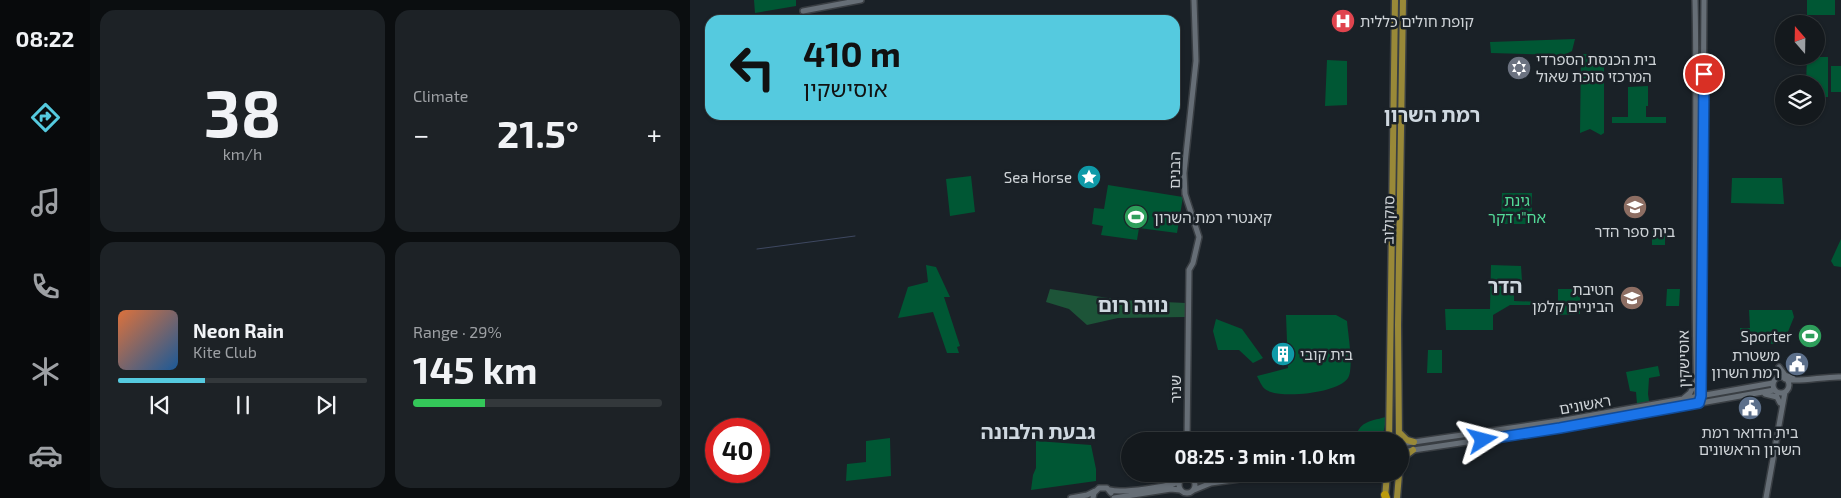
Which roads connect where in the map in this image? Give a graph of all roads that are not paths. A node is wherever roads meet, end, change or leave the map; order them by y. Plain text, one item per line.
1 (861, 0) edge
2 (1194, 0) edge
3 (1395, 0) edge
4 (1403, 0) edge
5 (1695, 0) edge
6 (1704, 0) edge
7 (803, 10) dead end
8 (1694, 248) junction
9 (1702, 256) junction
10 (1188, 337) joint
11 (1779, 367) dead end
12 (1841, 377) edge
13 (1785, 379) junction
14 (1696, 380) junction
15 (1801, 380) junction
16 (1773, 383) junction
17 (1787, 390) junction
18 (1776, 391) junction
19 (1755, 394) junction
20 (1699, 397) junction
21 (1680, 400) junction
22 (1699, 403) junction
23 (1780, 403) junction
24 (1782, 410) junction
25 (1187, 432) edge
26 (1389, 432) edge
27 (1399, 432) edge
28 (1409, 441) edge
29 (1409, 442) edge
30 (1414, 442) junction
31 (1413, 450) junction
32 (1409, 451) edge
33 (1409, 453) edge
34 (1177, 482) edge
35 (1180, 482) edge
36 (1194, 482) edge
37 (1218, 482) edge
38 (1387, 482) edge
39 (1398, 482) edge
40 (1110, 490) junction
41 (1180, 490) junction
42 (1194, 490) junction
43 (1096, 491) junction
44 (1386, 497) edge
45 (1071, 498) edge
46 (1094, 498) edge
47 (1113, 498) edge
48 (1397, 498) edge
49 (1766, 498) edge

1 - 7 street
2 - 10 street, הבנים
3 - 26 main road, סוקולוב
4 - 27 main road, סוקולוב
5 - 8 street, אוסישקין
6 - 9 street, אוסישקין
8 - 9 street
8 - 14 street, אוסישקין
9 - 20 street, אוסישקין
10 - 25 street, שניר
11 - 15 street
12 - 15 street
13 - 15 street
13 - 16 street
13 - 17 street
14 - 20 street, אוסישקין
14 - 21 street
15 - 17 street
16 - 18 street
16 - 20 street, ראשונים
17 - 18 street
17 - 24 street
18 - 19 street, ראשונים
18 - 23 street
19 - 22 street, ראשונים
19 - 23 street
20 - 21 street, ראשונים
20 - 22 street, אוסישקין
21 - 30 street, ראשונים
22 - 31 street, ראשונים
23 - 24 street
24 - 49 street
28 - 30 main road
29 - 30 street, ראשונים
31 - 32 street, ראשונים
31 - 33 main road
34 - 40 street
35 - 41 street
36 - 42 street
37 - 42 street
38 - 44 main road
39 - 48 main road
40 - 43 street
40 - 47 street
41 - 42 street
41 - 47 street
43 - 45 street
43 - 46 street

